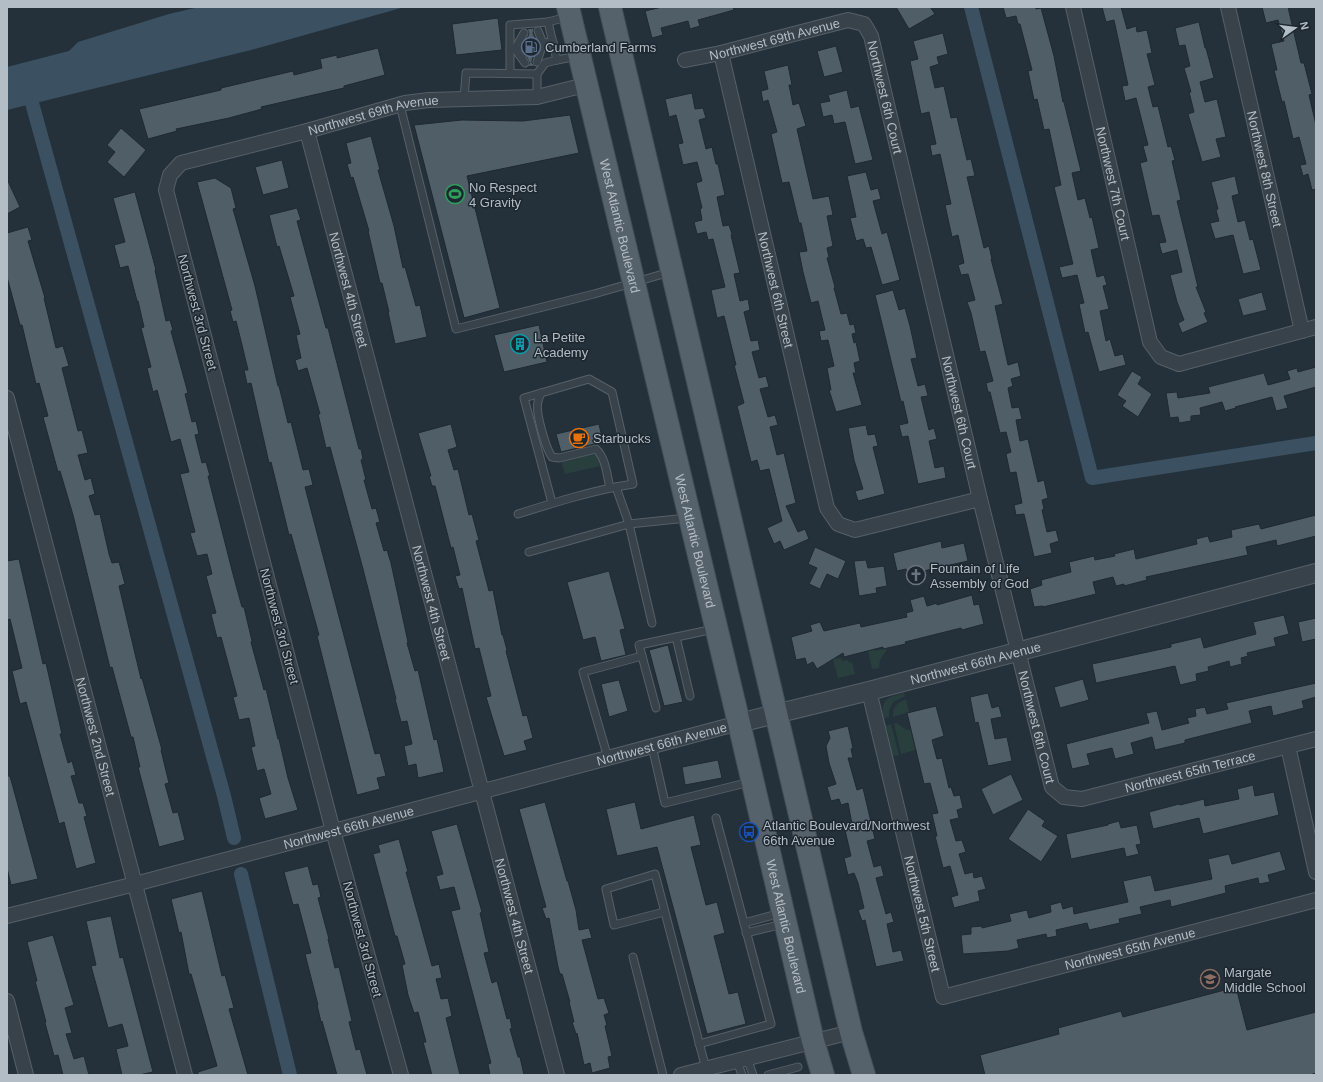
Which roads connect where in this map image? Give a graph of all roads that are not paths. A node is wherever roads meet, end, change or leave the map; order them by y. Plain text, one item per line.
1 (610, 7) edge
2 (1073, 7) edge
3 (1228, 7) edge
4 (569, 11) edge
5 (548, 22) junction
6 (864, 24) joint
7 (538, 31) dead end
8 (524, 33) dead end
9 (540, 41) junction
10 (553, 42) junction
11 (524, 43) dead end
12 (513, 49) junction
13 (537, 52) dead end
14 (721, 53) junction
15 (524, 54) dead end
16 (578, 55) junction
17 (557, 60) junction
18 (685, 60) dead end
19 (537, 62) dead end
20 (524, 63) dead end
21 (510, 73) junction
22 (537, 74) junction
23 (585, 85) junction
24 (537, 97) junction
25 (464, 99) junction
26 (400, 105) junction
27 (307, 131) junction
28 (170, 175) joint
29 (672, 271) junction
30 (633, 282) junction
31 (1309, 329) edge
32 (541, 393) junction
33 (7, 398) edge
34 (613, 487) junction
35 (980, 499) junction
36 (552, 503) junction
37 (518, 514) dead end
38 (689, 518) junction
39 (629, 524) junction
40 (529, 552) dead end
41 (1316, 573) edge
42 (652, 623) dead end
43 (716, 629) junction
44 (676, 637) junction
45 (1018, 651) junction
46 (642, 656) junction
47 (869, 690) junction
48 (690, 696) dead end
49 (656, 708) dead end
50 (776, 714) junction
51 (739, 723) junction
52 (1316, 739) edge
53 (652, 746) junction
54 (1288, 746) junction
55 (608, 758) junction
56 (752, 781) junction
57 (482, 792) junction
58 (1064, 797) joint
59 (716, 818) dead end
60 (333, 831) junction
61 (1316, 872) edge
62 (135, 884) junction
63 (1316, 900) edge
64 (664, 912) junction
65 (7, 916) edge
66 (784, 918) junction
67 (744, 923) junction
68 (746, 933) junction
69 (633, 957) dead end
70 (943, 997) joint
71 (7, 1001) edge
72 (851, 1032) junction
73 (813, 1041) junction
74 (699, 1044) junction
75 (742, 1059) junction
76 (798, 1067) dead end
77 (706, 1069) junction
78 (26, 1075) edge
79 (185, 1075) edge
80 (401, 1075) edge
81 (557, 1075) edge
82 (663, 1075) edge
83 (681, 1075) edge
84 (742, 1075) edge
85 (753, 1075) edge
86 (768, 1075) edge
87 (823, 1075) edge
88 (864, 1075) edge

1 - 29 main road
2 - 31 street, Northwest 7th Court
3 - 31 street, Northwest 8th Street
4 - 5 lane
4 - 16 main road, West Atlantic Boulevard
5 - 10 lane
5 - 12 lane
6 - 14 street, Northwest 69th Avenue
6 - 35 street, Northwest 6th Court
7 - 9 lane
8 - 12 lane
9 - 10 lane
9 - 13 lane
9 - 19 lane
10 - 17 lane
11 - 12 lane
12 - 15 lane
12 - 20 lane
12 - 21 lane
14 - 18 street, Northwest 69th Avenue
14 - 35 street, Northwest 6th Street
16 - 17 lane
16 - 23 main road, West Atlantic Boulevard
17 - 22 lane
21 - 22 lane
21 - 25 lane
22 - 24 lane
23 - 24 street, Northwest 69th Avenue
23 - 30 main road, West Atlantic Boulevard
24 - 25 street, Northwest 69th Avenue
25 - 26 street, Northwest 69th Avenue
26 - 27 street, Northwest 69th Avenue
26 - 30 lane
27 - 28 street, Northwest 69th Avenue
27 - 57 street, Northwest 4th Street
28 - 60 street, Northwest 3rd Street
29 - 30 lane
29 - 50 main road
30 - 38 main road, West Atlantic Boulevard
32 - 34 lane
32 - 34 lane
32 - 36 lane
33 - 62 street, Northwest 2nd Street
34 - 36 lane
34 - 39 lane
35 - 45 street, Northwest 6th Court
36 - 37 lane
38 - 39 lane
38 - 43 main road, West Atlantic Boulevard
39 - 40 lane
39 - 42 lane
41 - 45 street, Northwest 66th Avenue
43 - 44 lane
43 - 51 main road, West Atlantic Boulevard
44 - 46 lane
44 - 48 lane
45 - 47 street, Northwest 66th Avenue
45 - 58 street, Northwest 6th Court
46 - 49 lane
46 - 55 lane
47 - 50 street, Northwest 66th Avenue
47 - 70 street, Northwest 5th Street
50 - 51 street, Northwest 66th Avenue
50 - 72 main road
51 - 53 street, Northwest 66th Avenue
51 - 56 main road, West Atlantic Boulevard
52 - 54 street, Northwest 65th Terrace
53 - 55 street, Northwest 66th Avenue
53 - 56 lane
54 - 58 street, Northwest 65th Terrace
54 - 61 street
55 - 57 street, Northwest 66th Avenue
56 - 66 main road, West Atlantic Boulevard
57 - 60 street, Northwest 66th Avenue
57 - 81 street, Northwest 4th Street
59 - 67 lane
60 - 62 street, Northwest 66th Avenue
60 - 80 street, Northwest 3rd Street
62 - 65 street, Northwest 66th Avenue
62 - 79 street, Northwest 2nd Street
63 - 70 street, Northwest 65th Avenue
64 - 64 lane
64 - 74 lane
66 - 67 lane
66 - 68 lane
66 - 73 main road, West Atlantic Boulevard
67 - 68 lane
68 - 74 lane
69 - 82 lane
71 - 78 street
72 - 73 street
72 - 88 main road
73 - 75 street
73 - 87 main road, West Atlantic Boulevard
74 - 77 lane
75 - 77 street
75 - 84 lane
75 - 85 lane
76 - 86 lane
77 - 83 street

